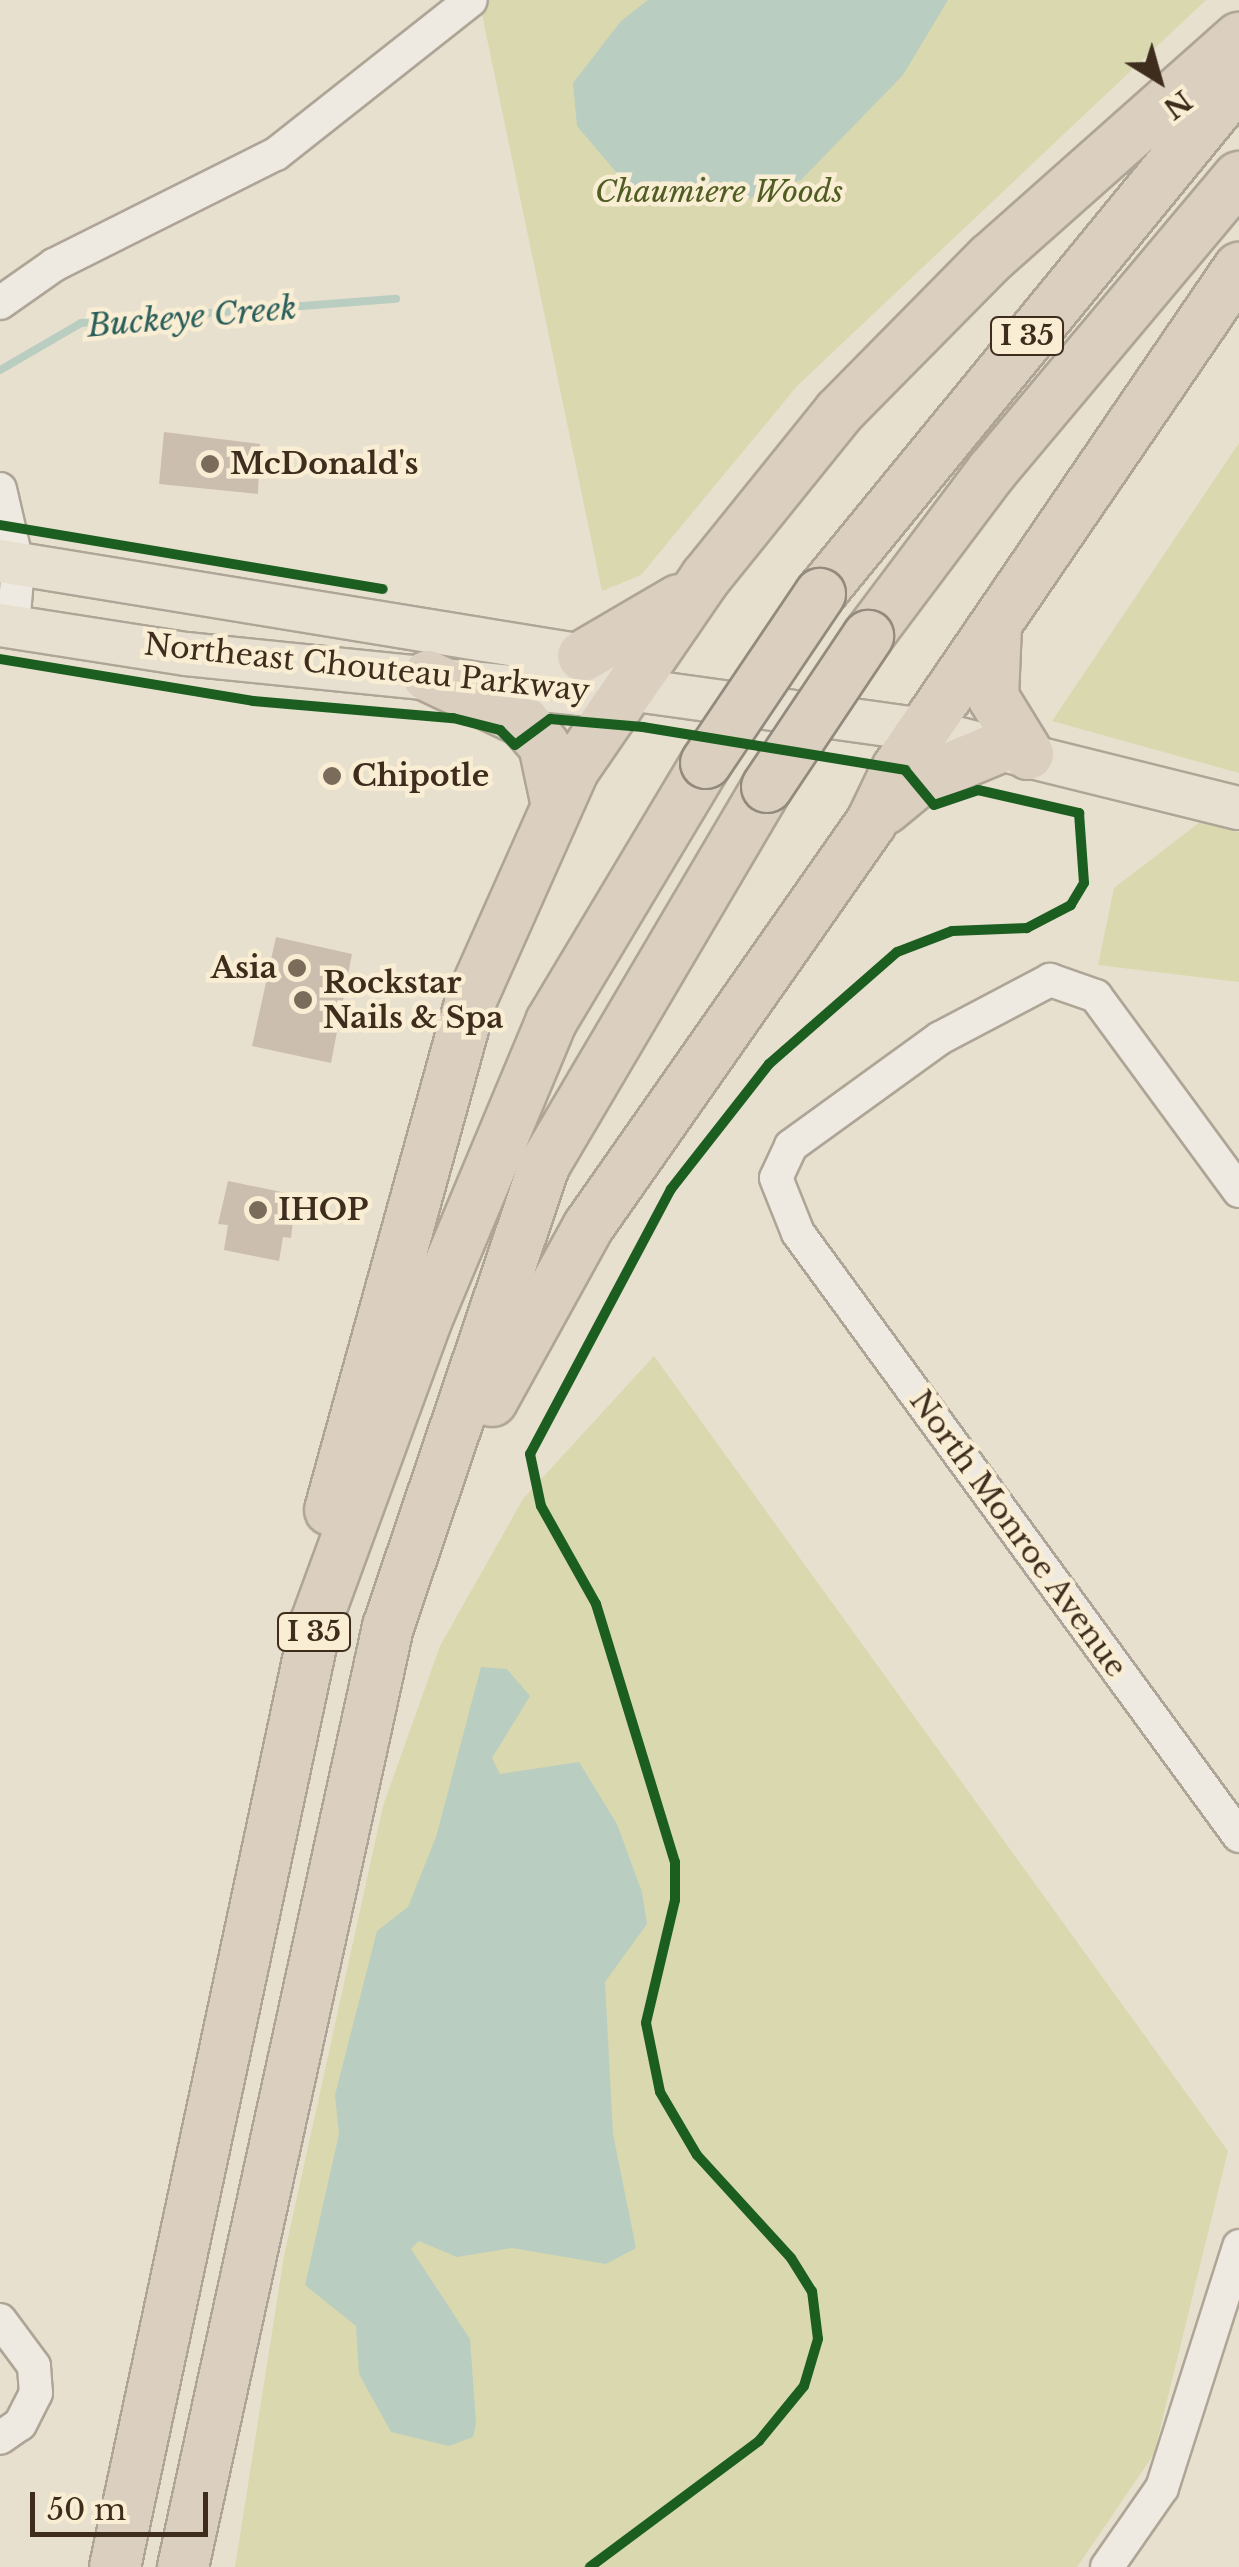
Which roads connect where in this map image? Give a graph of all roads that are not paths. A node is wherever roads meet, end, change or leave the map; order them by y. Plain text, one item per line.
1 (471, 0) edge
2 (1239, 38) edge
3 (1239, 82) edge
4 (1239, 177) edge
5 (1239, 268) edge
6 (0, 303) edge
7 (0, 489) edge
8 (9, 564) edge
9 (706, 577) junction
10 (997, 622) junction
11 (7, 626) edge
12 (583, 656) junction
13 (428, 676) junction
14 (629, 689) junction
15 (923, 730) junction
16 (1012, 751) junction
17 (558, 806) junction
18 (1239, 808) edge
19 (871, 823) junction
20 (1239, 1192) edge
21 (316, 1622) junction
22 (388, 1627) junction
23 (1239, 1836) edge
24 (1238, 2253) edge
25 (0, 2320) edge
26 (0, 2438) edge
27 (115, 2567) edge
28 (183, 2567) edge
29 (1107, 2567) edge

1 - 6 street
2 - 9 highway
3 - 21 highway, I 35, bridge
4 - 22 highway, I 35, bridge
5 - 10 highway
7 - 8 street
8 - 11 street
8 - 12 main road, Northeast Chouteau Parkway
9 - 12 highway
9 - 14 highway
10 - 15 highway
10 - 16 highway
11 - 13 main road, Northeast Chouteau Parkway
12 - 14 main road, Northeast Chouteau Parkway
13 - 14 main road, Northeast Chouteau Parkway
13 - 17 highway
14 - 15 main road
14 - 17 highway
15 - 16 main road
15 - 19 highway
16 - 18 main road
16 - 19 highway
17 - 21 highway
19 - 22 highway
20 - 23 street, North Monroe Avenue
21 - 27 highway, I 35
22 - 28 highway, I 35
24 - 29 street
25 - 26 street

